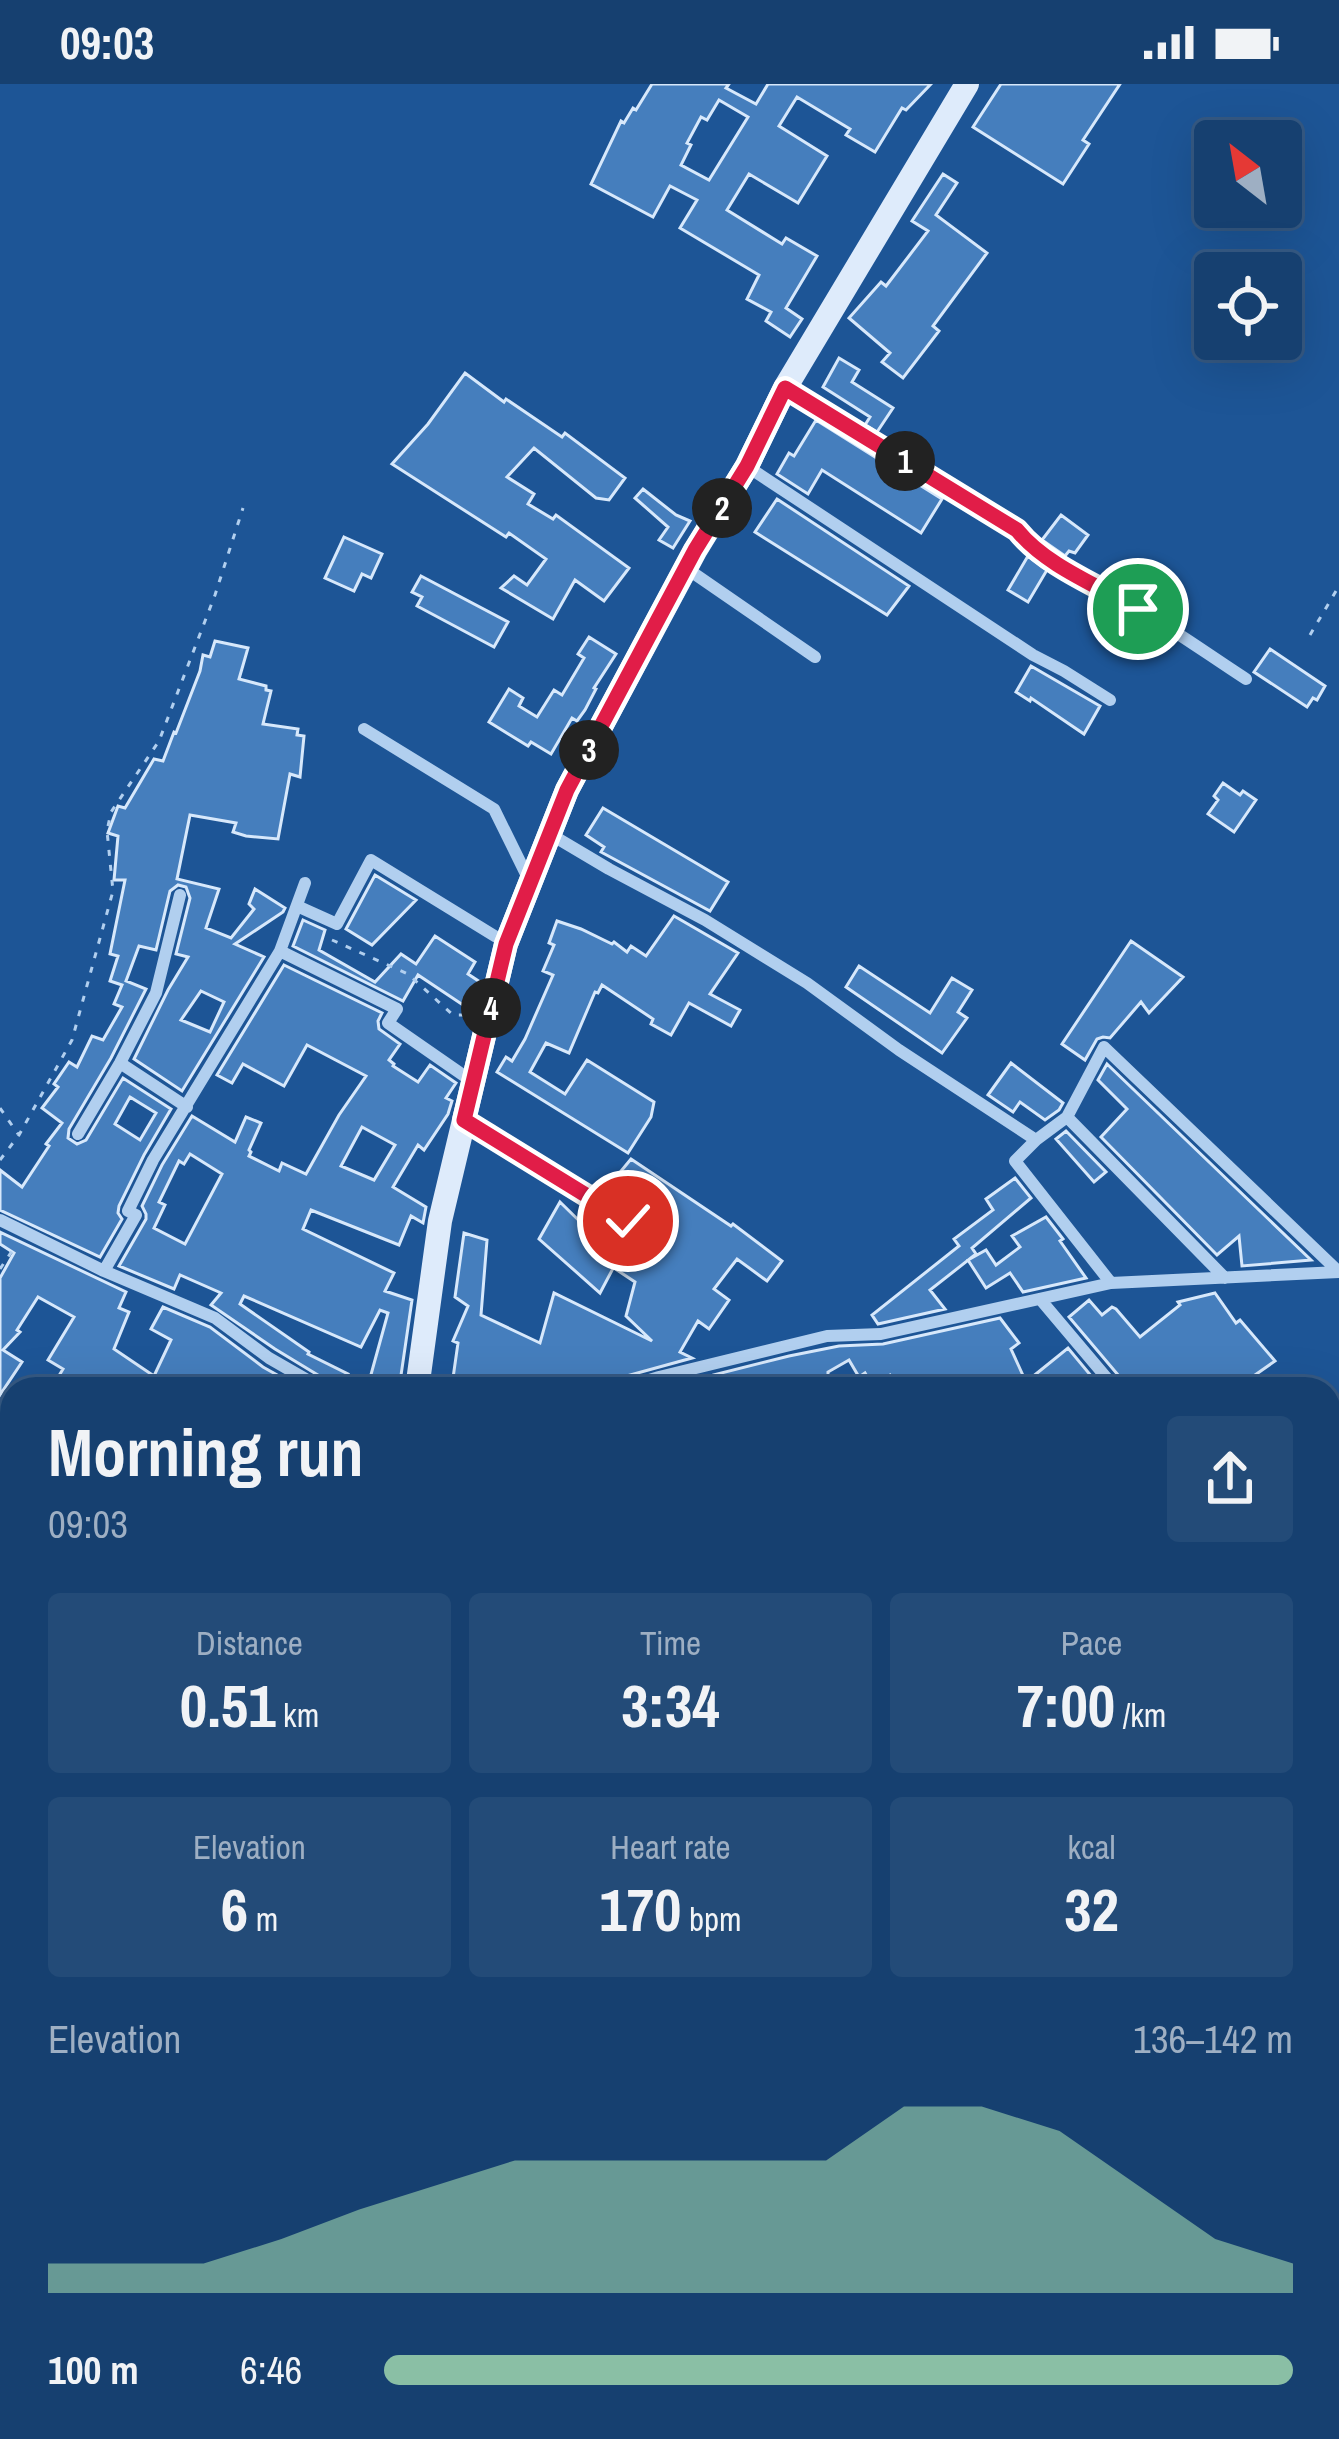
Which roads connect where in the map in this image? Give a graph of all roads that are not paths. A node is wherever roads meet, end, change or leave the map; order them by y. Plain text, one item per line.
1 (967, 84) edge
2 (785, 388) junction
3 (747, 466) junction
4 (686, 568) junction
5 (815, 657) dead end
6 (1246, 679) dead end
7 (1110, 700) dead end
8 (364, 729) dead end
9 (550, 833) junction
10 (527, 876) dead end
11 (305, 883) dead end
12 (180, 895) dead end
13 (297, 906) junction
14 (506, 944) junction
15 (280, 951) junction
16 (120, 1063) junction
17 (474, 1082) junction
18 (187, 1107) junction
19 (1067, 1117) junction
20 (464, 1120) junction
21 (78, 1134) dead end
22 (1036, 1140) junction
23 (0, 1220) edge
24 (628, 1221) dead end
25 (104, 1271) junction
26 (1225, 1278) junction
27 (1111, 1283) junction
28 (1040, 1300) junction
29 (302, 1377) edge
30 (419, 1377) edge
31 (659, 1377) edge
32 (1106, 1377) edge

1 - 2 main road
2 - 3 main road
2 - 6 street
3 - 4 main road
3 - 7 street
4 - 5 street
4 - 9 main road
8 - 10 street
9 - 14 main road
9 - 22 street
11 - 13 street
12 - 16 street
13 - 14 street
13 - 15 street
14 - 17 main road
15 - 17 street
15 - 18 street
16 - 18 street
16 - 21 street
17 - 20 main road
18 - 25 street
19 - 22 street
19 - 26 street
19 - 26 street
20 - 24 street
20 - 30 main road
22 - 27 street
23 - 25 street
25 - 29 street
26 - 27 street
27 - 28 street
28 - 31 street
28 - 32 street

